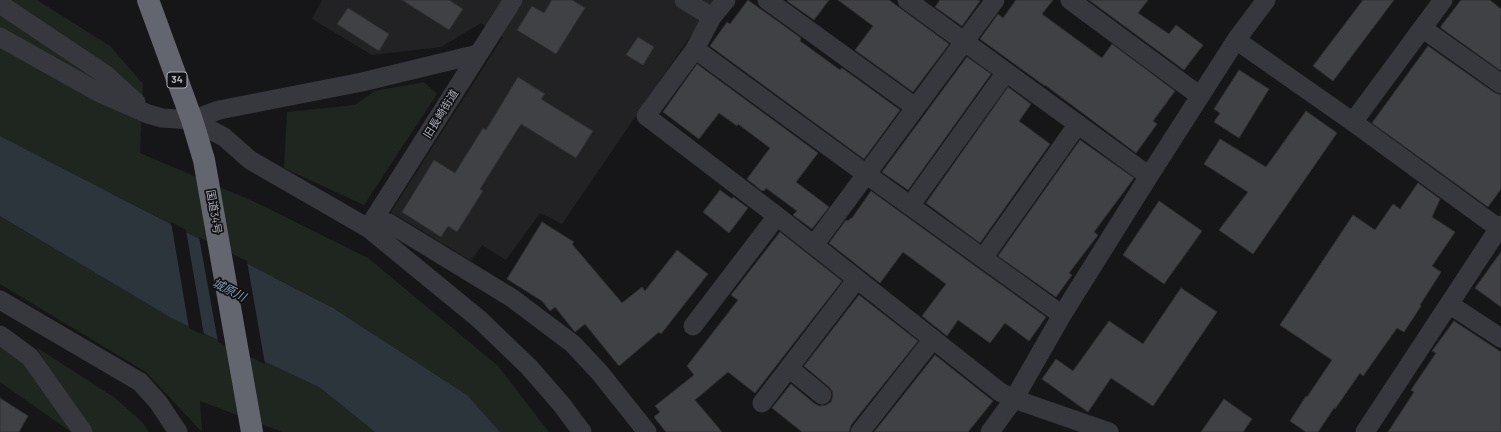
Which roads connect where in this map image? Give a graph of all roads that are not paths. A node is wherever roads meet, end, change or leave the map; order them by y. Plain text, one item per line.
1 (148, 0) edge
2 (513, 0) edge
3 (684, 0) edge
4 (726, 0) edge
5 (768, 0) edge
6 (907, 0) edge
7 (995, 0) edge
8 (1070, 0) edge
9 (1266, 0) edge
10 (1443, 0) edge
11 (0, 4) edge
12 (712, 17) junction
13 (1422, 28) junction
14 (0, 37) edge
15 (1236, 40) junction
16 (964, 42) junction
17 (695, 49) junction
18 (478, 54) junction
19 (1006, 72) junction
20 (1501, 84) edge
21 (1200, 96) junction
22 (915, 108) junction
23 (148, 114) junction
24 (192, 120) junction
25 (1352, 122) junction
26 (1078, 124) junction
27 (866, 174) junction
28 (1149, 176) junction
29 (910, 206) junction
30 (777, 216) junction
31 (368, 228) junction
32 (1500, 228) edge
33 (814, 245) junction
34 (983, 258) junction
35 (857, 279) junction
36 (0, 300) edge
37 (1449, 304) junction
38 (1062, 315) junction
39 (693, 326) dead end
40 (0, 335) edge
41 (1501, 338) edge
42 (933, 339) junction
43 (789, 368) junction
44 (822, 395) dead end
45 (1014, 398) junction
46 (762, 402) dead end
47 (83, 432) edge
48 (178, 432) edge
49 (252, 432) edge
50 (582, 432) edge
51 (647, 432) edge
52 (860, 432) edge
53 (990, 432) edge
54 (1109, 432) edge
55 (1365, 432) edge

1 - 24 highway, 国道34号 / 34
2 - 18 street, 旧長崎街道
3 - 12 street
4 - 12 street
5 - 22 street
6 - 16 street
7 - 16 street
8 - 21 street
9 - 15 street
10 - 13 street
11 - 23 street
12 - 17 street
13 - 20 street
13 - 25 street
14 - 23 street
15 - 21 street
15 - 25 street
16 - 19 street
16 - 22 street
17 - 27 street
17 - 30 street
18 - 24 street
18 - 31 street, 旧長崎街道
19 - 26 street
19 - 29 street
21 - 28 street
22 - 27 street
23 - 24 street
24 - 31 street
24 - 49 highway, 国道34号 / 34
25 - 32 street
26 - 28 street
26 - 34 street
27 - 29 street
27 - 33 street
28 - 38 street
29 - 34 street
30 - 33 street
30 - 39 street
31 - 50 street
31 - 51 street
32 - 37 street
33 - 35 street
34 - 38 street
35 - 42 street
35 - 43 street
36 - 48 street
37 - 41 street
37 - 55 street
38 - 45 street
40 - 47 street
42 - 45 street
42 - 52 street
43 - 44 street
43 - 46 street
45 - 53 street
45 - 54 street

